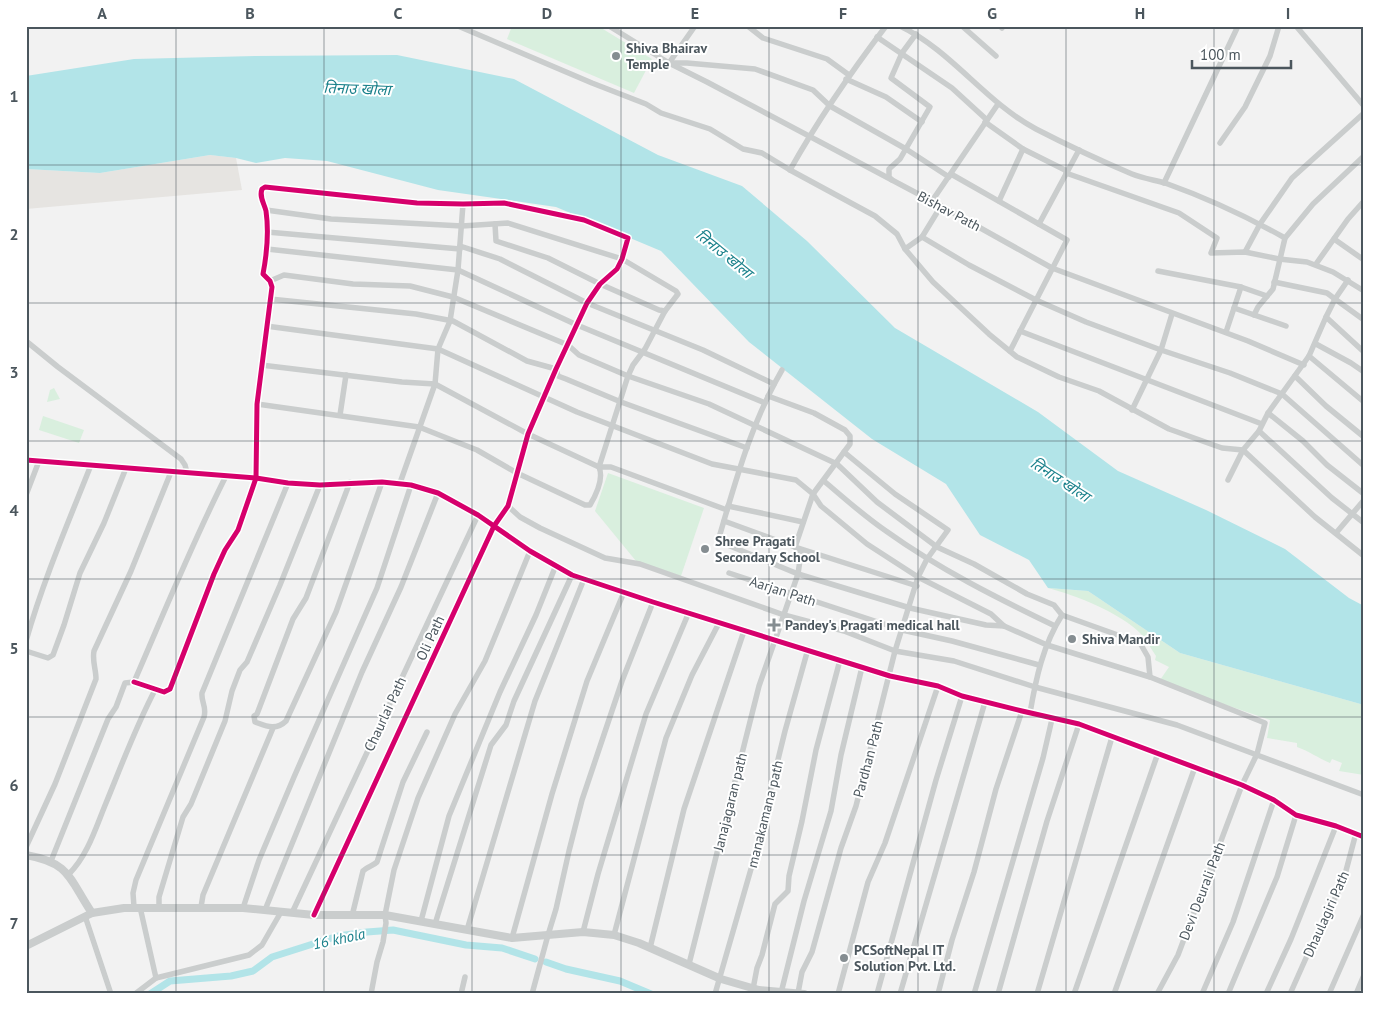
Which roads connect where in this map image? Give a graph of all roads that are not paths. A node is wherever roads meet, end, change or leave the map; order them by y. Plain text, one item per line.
1 (458, 26) edge
2 (609, 26) edge
3 (695, 26) edge
4 (886, 26) edge
5 (900, 26) edge
6 (962, 26) edge
7 (1238, 26) edge
8 (1279, 26) edge
9 (1296, 26) edge
10 (749, 27) edge
11 (969, 29) edge
12 (916, 34) junction
13 (877, 37) junction
14 (902, 53) junction
15 (996, 56) dead end
16 (669, 63) junction
17 (848, 77) junction
18 (998, 104) junction
19 (830, 106) junction
20 (1364, 106) edge
21 (1364, 113) edge
22 (986, 121) junction
23 (922, 122) junction
24 (809, 136) junction
25 (1220, 143) dead end
26 (906, 149) junction
27 (1022, 149) junction
28 (1079, 150) junction
29 (1364, 156) edge
30 (790, 170) junction
31 (1067, 172) junction
32 (950, 175) junction
33 (893, 181) junction
34 (1164, 183) junction
35 (932, 201) junction
36 (999, 201) junction
37 (1364, 201) edge
38 (463, 204) junction
39 (941, 206) junction
40 (266, 210) junction
41 (495, 224) junction
42 (1039, 224) junction
43 (1260, 224) junction
44 (462, 226) junction
45 (267, 232) junction
46 (922, 237) junction
47 (1285, 238) junction
48 (1334, 239) junction
49 (460, 247) junction
50 (267, 249) junction
51 (904, 250) junction
52 (1245, 252) junction
53 (622, 259) junction
54 (1279, 260) junction
55 (1364, 260) edge
56 (1316, 264) junction
57 (1052, 268) junction
58 (458, 270) junction
59 (1158, 271) dead end
60 (1348, 280) junction
61 (270, 281) junction
62 (1274, 282) junction
63 (600, 284) junction
64 (1241, 287) junction
65 (1364, 291) edge
66 (1267, 296) junction
67 (453, 297) junction
68 (270, 299) junction
69 (1336, 299) junction
70 (1036, 300) junction
71 (587, 303) junction
72 (1234, 308) junction
73 (665, 311) junction
74 (1172, 314) junction
75 (1254, 315) junction
76 (1326, 317) junction
77 (1364, 320) edge
78 (450, 321) junction
79 (577, 325) junction
80 (266, 326) junction
81 (1286, 326) dead end
82 (655, 330) junction
83 (1020, 331) junction
84 (1226, 332) junction
85 (26, 341) edge
86 (1316, 344) junction
87 (568, 345) junction
88 (438, 349) junction
89 (1010, 350) junction
90 (1161, 350) junction
91 (642, 352) junction
92 (1364, 352) edge
93 (1310, 356) junction
94 (261, 365) junction
95 (1304, 365) junction
96 (556, 369) junction
97 (782, 370) dead end
98 (1364, 372) edge
99 (346, 375) junction
100 (628, 376) junction
101 (1295, 376) junction
102 (1146, 380) junction
103 (435, 384) junction
104 (774, 384) junction
105 (1282, 394) junction
106 (544, 396) junction
107 (768, 396) junction
108 (621, 402) junction
109 (1364, 402) edge
110 (765, 403) junction
111 (257, 404) junction
112 (1132, 410) junction
113 (1268, 413) junction
114 (340, 415) junction
115 (1262, 424) junction
116 (613, 426) junction
117 (419, 427) junction
118 (755, 427) junction
119 (1258, 430) junction
120 (528, 434) junction
121 (1364, 437) edge
122 (747, 448) junction
123 (1243, 450) junction
124 (844, 452) junction
125 (26, 460) edge
126 (39, 461) junction
127 (837, 464) junction
128 (91, 465) junction
129 (1364, 466) edge
130 (599, 467) junction
131 (126, 468) junction
132 (738, 471) junction
133 (171, 472) junction
134 (187, 473) junction
135 (517, 474) junction
136 (226, 476) junction
137 (256, 478) junction
138 (1228, 480) dead end
139 (824, 481) junction
140 (350, 482) junction
141 (382, 482) junction
142 (288, 483) junction
143 (400, 483) junction
144 (320, 485) junction
145 (411, 485) junction
146 (438, 493) junction
147 (813, 494) junction
148 (1364, 494) edge
149 (26, 495) edge
150 (1364, 500) edge
151 (508, 506) junction
152 (727, 508) junction
153 (1352, 514) junction
154 (478, 516) junction
155 (724, 521) junction
156 (803, 522) junction
157 (1364, 523) edge
158 (494, 526) junction
159 (1336, 532) junction
160 (795, 547) junction
161 (937, 547) junction
162 (530, 551) junction
163 (1364, 556) edge
164 (927, 559) junction
165 (556, 565) junction
166 (729, 573) dead end
167 (572, 574) junction
168 (798, 574) junction
169 (918, 578) junction
170 (584, 579) junction
171 (916, 586) junction
172 (624, 592) junction
173 (791, 593) junction
174 (653, 602) junction
175 (910, 608) junction
176 (689, 612) junction
177 (784, 615) junction
178 (1062, 615) junction
179 (719, 623) junction
180 (1004, 626) junction
181 (1055, 626) junction
182 (902, 630) junction
183 (744, 631) junction
184 (26, 641) edge
185 (776, 641) junction
186 (1047, 645) junction
187 (808, 650) junction
188 (896, 651) junction
189 (27, 654) edge
190 (840, 660) junction
191 (1039, 665) junction
192 (862, 667) junction
193 (890, 676) junction
194 (1150, 677) junction
195 (134, 682) junction
196 (938, 686) junction
197 (1035, 687) junction
198 (155, 690) junction
199 (962, 696) junction
200 (985, 702) junction
201 (1022, 711) junction
202 (1030, 713) junction
203 (1052, 719) junction
204 (1079, 724) junction
205 (273, 728) junction
206 (427, 732) dead end
207 (1112, 736) junction
208 (1158, 753) junction
209 (1257, 754) junction
210 (1195, 767) junction
211 (1242, 785) junction
212 (1364, 795) edge
213 (1274, 800) junction
214 (1296, 815) junction
215 (1336, 826) junction
216 (1356, 833) junction
217 (1364, 837) edge
218 (26, 847) edge
219 (26, 855) edge
220 (51, 861) junction
221 (69, 874) junction
222 (137, 907) junction
223 (159, 908) junction
224 (201, 908) junction
225 (243, 908) junction
226 (265, 910) junction
227 (281, 912) junction
228 (292, 913) junction
229 (1364, 914) edge
230 (89, 915) junction
231 (314, 915) junction
232 (352, 916) junction
233 (386, 919) junction
234 (421, 921) junction
235 (435, 924) junction
236 (467, 930) junction
237 (583, 932) junction
238 (548, 935) junction
239 (614, 936) junction
240 (512, 938) junction
241 (26, 946) edge
242 (650, 948) junction
243 (689, 964) junction
244 (1364, 975) edge
245 (156, 978) junction
246 (466, 978) dead end
247 (721, 979) junction
248 (753, 989) junction
249 (781, 992) junction
250 (801, 993) edge
251 (111, 994) edge
252 (134, 994) edge
253 (296, 994) edge
254 (320, 994) edge
255 (371, 994) edge
256 (461, 994) edge
257 (532, 994) edge
258 (715, 994) edge
259 (838, 994) edge
260 (877, 994) edge
261 (900, 994) edge
262 (938, 994) edge
263 (974, 994) edge
264 (998, 994) edge
265 (1037, 994) edge
266 (1074, 994) edge
267 (1114, 994) edge
268 (1157, 994) edge
269 (1202, 994) edge
270 (1228, 994) edge
271 (1266, 994) edge
272 (1290, 994) edge
273 (1329, 994) edge
274 (1356, 994) edge

1 - 30 street
2 - 16 street, Bishav Path
3 - 16 street
4 - 13 street
5 - 12 street
6 - 11 street
7 - 34 street
8 - 25 street
9 - 20 street
10 - 17 street
11 - 15 street
12 - 14 street
12 - 18 street
13 - 14 street
13 - 17 street
14 - 22 street
14 - 23 street
16 - 19 street
16 - 24 street, Bishav Path
17 - 19 street
17 - 23 street
18 - 22 street
18 - 28 street
19 - 24 street
19 - 26 street
21 - 43 street
22 - 27 street
22 - 32 street
23 - 26 street
24 - 30 street
24 - 33 street, Bishav Path
26 - 32 street
26 - 33 street
27 - 31 street
27 - 36 street
28 - 31 street
28 - 34 street
29 - 47 street
30 - 51 street
31 - 42 street
31 - 52 street
32 - 35 street
32 - 36 street
33 - 35 street, Bishav Path
34 - 43 street
35 - 39 street, Bishav Path
36 - 42 street
37 - 48 street
38 - 40 street
38 - 44 street
38 - 53 street
39 - 46 street
39 - 57 street, Bishav Path
40 - 44 street
40 - 45 street
41 - 44 street
41 - 53 street
41 - 63 street
42 - 57 street
43 - 47 street
43 - 52 street
44 - 49 street
45 - 49 street
45 - 50 street
46 - 51 street
46 - 70 street
47 - 54 street
48 - 55 street
48 - 56 street
49 - 58 street
49 - 71 street
50 - 58 street
50 - 61 street
51 - 89 street
52 - 54 street
53 - 63 street, Oli Path
53 - 73 street
54 - 56 street
54 - 62 street
56 - 60 street
57 - 70 street
57 - 74 street, Bishav Path
58 - 67 street
58 - 79 street
59 - 64 street
60 - 65 street
60 - 69 street
61 - 67 street
61 - 68 street
62 - 66 street
62 - 69 street
63 - 71 street, Oli Path
63 - 73 street
64 - 66 street
64 - 72 street
66 - 75 street
67 - 78 street
67 - 87 street
68 - 78 street
68 - 80 street
69 - 76 street
69 - 77 street
70 - 83 street
70 - 90 street
71 - 79 street, Oli Path
71 - 82 street
72 - 75 street
72 - 84 street
73 - 82 street
74 - 84 street, Bishav Path
74 - 90 street
75 - 81 street
76 - 86 street
76 - 92 street
78 - 88 street
78 - 96 street
79 - 87 street, Oli Path
79 - 91 street
80 - 88 street
80 - 94 street
82 - 91 street
82 - 104 street
83 - 89 street
83 - 102 street
84 - 95 street, Bishav Path
85 - 134 street
86 - 93 street
86 - 98 street
87 - 96 street, Oli Path
87 - 100 street
88 - 103 street
88 - 106 street
89 - 112 street
90 - 102 street
90 - 105 street
91 - 100 street
91 - 110 street
93 - 95 street
93 - 109 street
94 - 99 street
94 - 111 street
95 - 101 street
96 - 106 street, Oli Path
96 - 108 street
97 - 104 street
99 - 103 street
99 - 114 street
100 - 108 street
100 - 118 street
101 - 105 street
101 - 121 street
102 - 112 street
102 - 115 street
103 - 117 street
103 - 120 street
104 - 107 street
105 - 113 street
105 - 129 street
106 - 116 street
106 - 120 street, Oli Path
107 - 110 street
107 - 124 street
108 - 116 street
108 - 122 street
110 - 118 street
111 - 114 street
111 - 137 street
112 - 123 street
113 - 115 street
113 - 148 street
114 - 117 street
115 - 119 street
116 - 130 street
116 - 132 street
117 - 135 street
117 - 143 street
118 - 122 street
118 - 127 street
119 - 123 street
119 - 153 street
120 - 130 street
120 - 135 street, Oli Path
122 - 132 street
123 - 138 street
123 - 159 street
124 - 127 street
124 - 161 street, Pardhan Path
125 - 126 street
126 - 128 street
126 - 149 street
127 - 139 street
127 - 161 street
128 - 131 street
128 - 184 street
130 - 135 street
130 - 152 street
131 - 133 street
131 - 189 street
132 - 147 street
132 - 152 street
133 - 134 street
133 - 218 street
134 - 136 street
135 - 151 street, Oli Path
136 - 137 street
136 - 195 street
137 - 142 street
137 - 198 street
139 - 147 street
139 - 164 street
140 - 141 street
140 - 144 street
140 - 205 street
141 - 143 street
141 - 205 street
142 - 144 street
142 - 222 street
143 - 145 street
144 - 223 street
145 - 146 street
145 - 225 street
146 - 154 street
146 - 226 street
147 - 156 street
147 - 169 street
150 - 153 street
151 - 158 street, Oli Path
151 - 177 street
152 - 155 street
152 - 156 street
153 - 157 street
153 - 159 street
154 - 158 street
154 - 228 street, Chaurlai Path
155 - 160 street
155 - 168 street
156 - 160 street
158 - 162 street
158 - 231 street, Oli Path
159 - 163 street
160 - 168 street, Janajagaran path
160 - 171 street
161 - 164 street, Pardhan Path
161 - 178 street
162 - 165 street
162 - 233 street
164 - 169 street, Pardhan Path
164 - 181 street
165 - 167 street
165 - 234 street
166 - 173 street, Aarjan Path
167 - 170 street
167 - 235 street
168 - 173 street, Janajagaran path
168 - 175 street
169 - 171 street, Pardhan Path
169 - 180 street
170 - 172 street
170 - 236 street
171 - 175 street, Pardhan Path
172 - 174 street
172 - 240 street
173 - 177 street, Janajagaran path
173 - 182 street, Aarjan Path
174 - 176 street
174 - 238 street
175 - 180 street
175 - 182 street, Pardhan Path
176 - 179 street
176 - 237 street
177 - 185 street, Janajagaran path
177 - 188 street
178 - 181 street
178 - 194 street
179 - 183 street
179 - 239 street
180 - 186 street
181 - 186 street
182 - 188 street, Pardhan Path
182 - 191 street, Aarjan Path
183 - 185 street
183 - 242 street
185 - 187 street
185 - 243 street, Janajagaran path
186 - 191 street
186 - 194 street
187 - 190 street
187 - 247 street, manakamana path
188 - 193 street, Pardhan Path
188 - 197 street
190 - 192 street
190 - 248 street
191 - 197 street
192 - 193 street
192 - 249 street
193 - 196 street
193 - 250 street, Pardhan Path
194 - 209 street, Devi Deurali Path
195 - 198 street
195 - 220 street
196 - 199 street
196 - 259 street
197 - 202 street
197 - 209 street
198 - 221 street
199 - 200 street
199 - 260 street
200 - 201 street
200 - 261 street
201 - 202 street
201 - 262 street
202 - 203 street
203 - 204 street
203 - 263 street
204 - 207 street
204 - 264 street
205 - 224 street
206 - 232 street
207 - 208 street
207 - 265 street
208 - 210 street
208 - 266 street
209 - 211 street, Devi Deurali Path
209 - 212 street
210 - 211 street
210 - 267 street
211 - 213 street
211 - 268 street, Devi Deurali Path
213 - 214 street
213 - 269 street
214 - 215 street
214 - 270 street
215 - 216 street
215 - 271 street
216 - 217 street
216 - 272 street, Dhaulagiri Path
219 - 220 street
220 - 221 street
221 - 230 street
222 - 223 street
222 - 230 street
222 - 245 street
223 - 224 street
224 - 225 street
225 - 226 street
226 - 227 street
227 - 228 street
227 - 245 street
228 - 231 street
229 - 273 street
230 - 241 street
230 - 251 street
231 - 232 street
232 - 233 street
233 - 234 street
233 - 255 street
234 - 235 street
235 - 236 street
236 - 240 street
237 - 238 street
237 - 239 street
238 - 240 street
238 - 257 street
239 - 242 street
242 - 243 street
243 - 247 street
244 - 274 street
245 - 252 street
246 - 256 street
247 - 248 street
247 - 258 street, manakamana path
248 - 249 street
249 - 250 street
253 - 254 street

